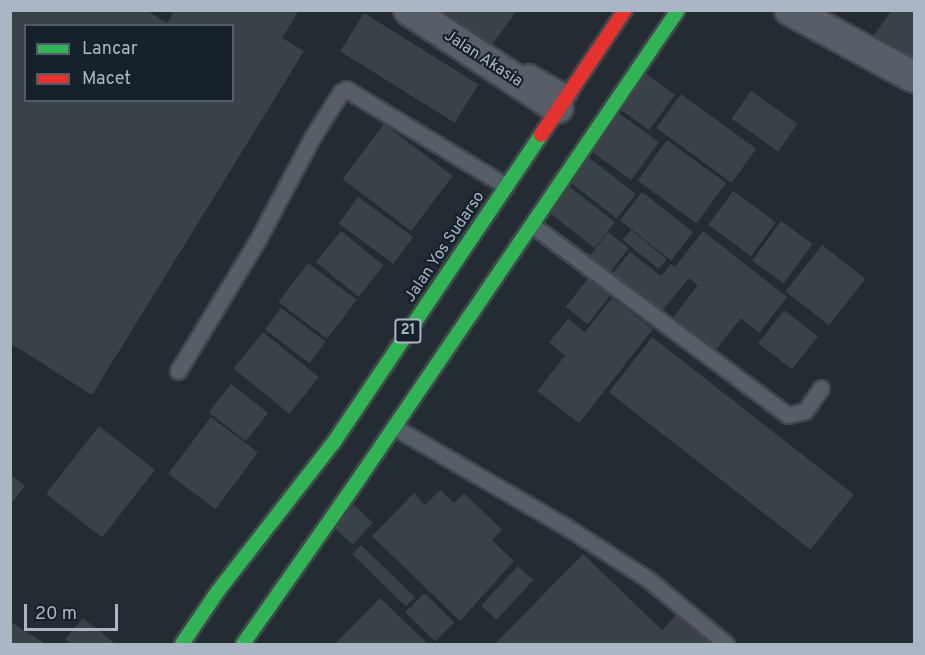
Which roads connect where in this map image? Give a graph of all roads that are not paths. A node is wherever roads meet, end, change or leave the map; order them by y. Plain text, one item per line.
1 (409, 10) edge
2 (432, 10) edge
3 (625, 10) edge
4 (678, 10) edge
5 (790, 10) edge
6 (915, 77) edge
7 (563, 101) junction
8 (506, 186) junction
9 (532, 225) junction
10 (178, 371) dead end
11 (821, 388) dead end
12 (390, 424) junction
13 (248, 643) edge
14 (182, 645) edge
15 (726, 645) edge

1 - 7 street, Jalan Akasia
2 - 7 lane
3 - 7 highway, Jalan Yos Sudarso / 21
4 - 9 highway, 21
5 - 6 street
7 - 8 highway, Jalan Yos Sudarso / 21
8 - 10 lane
8 - 14 highway, Jalan Yos Sudarso / 21
9 - 11 lane
9 - 12 highway, 21
12 - 13 highway, 21
12 - 15 lane

